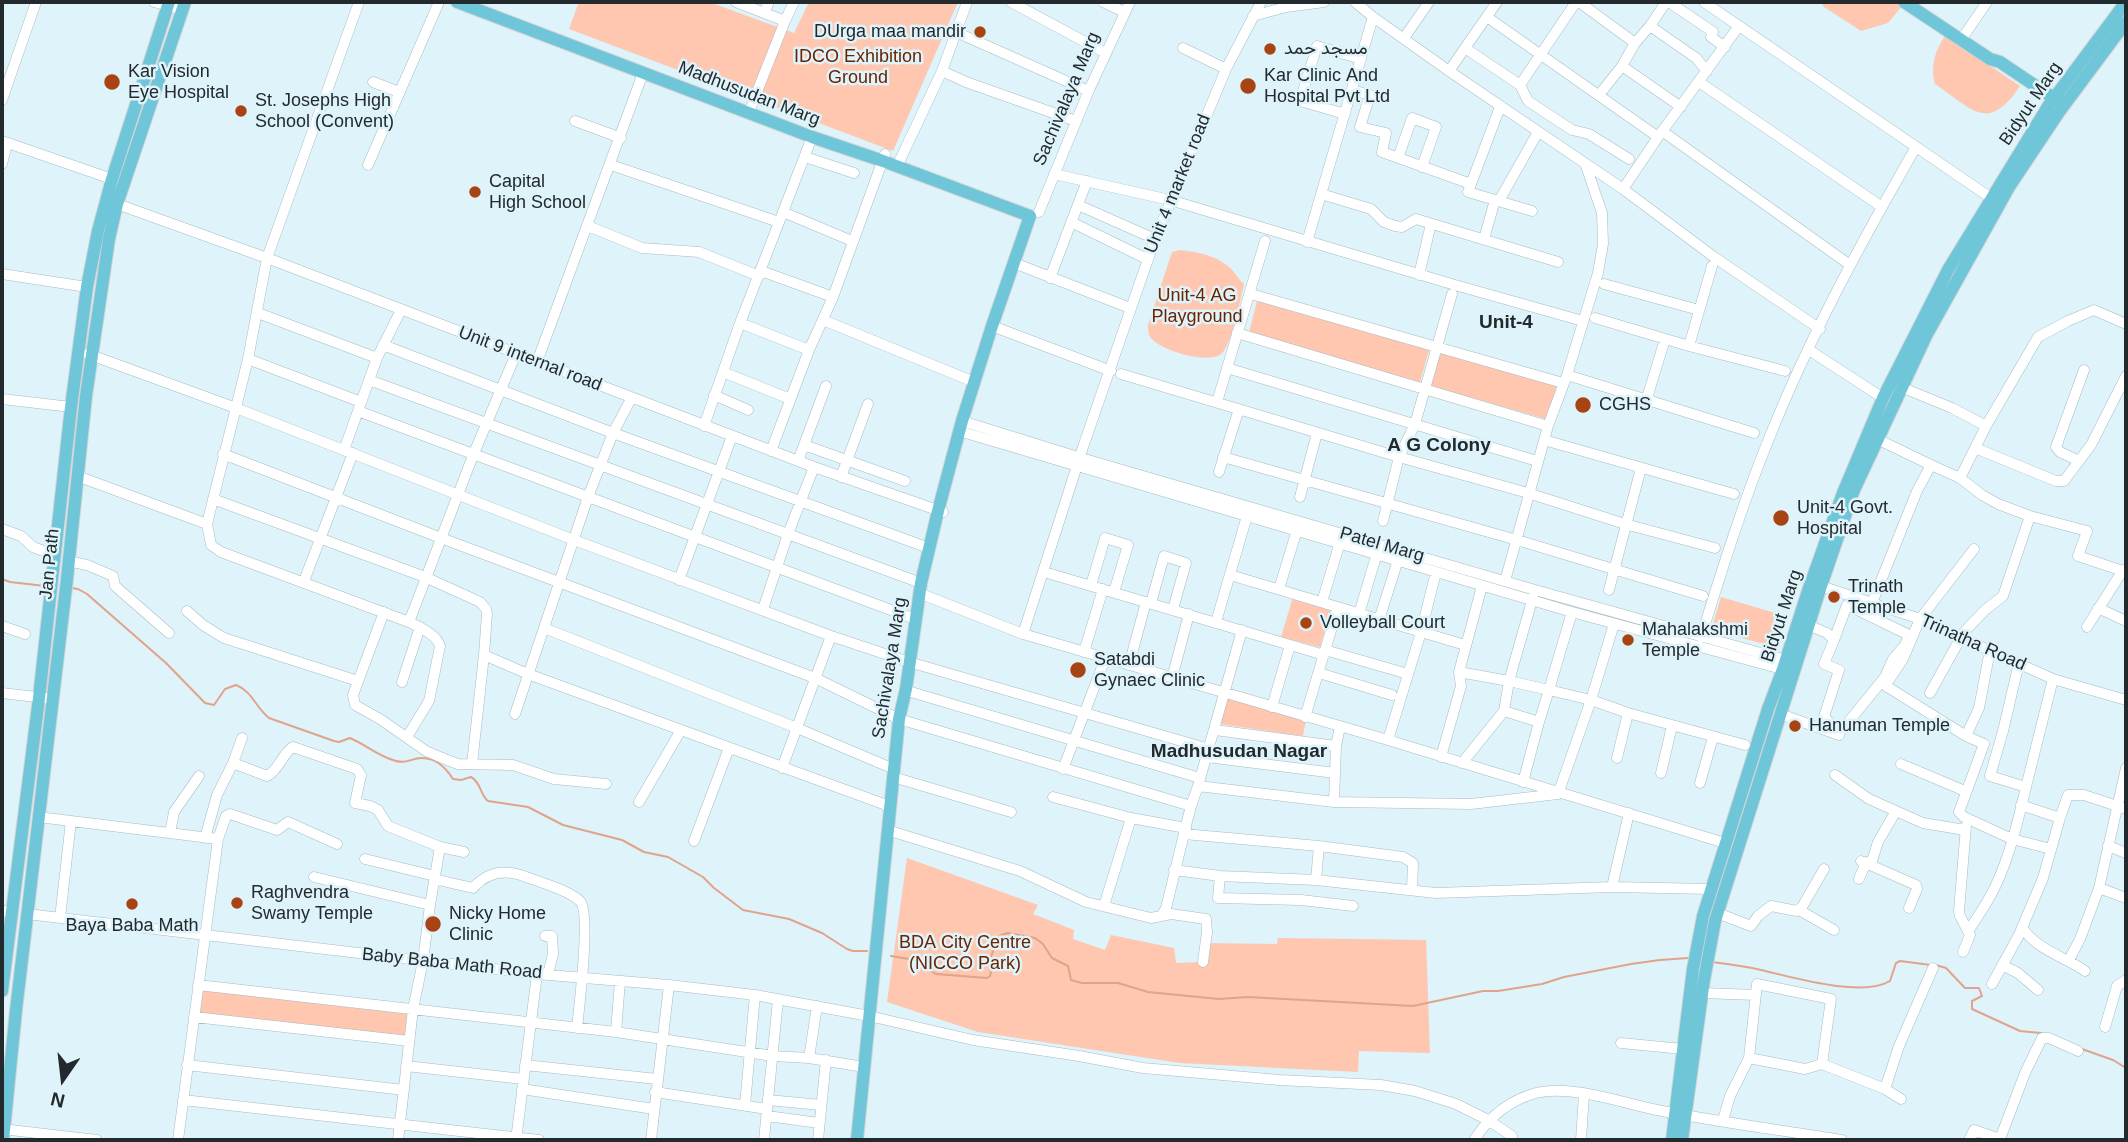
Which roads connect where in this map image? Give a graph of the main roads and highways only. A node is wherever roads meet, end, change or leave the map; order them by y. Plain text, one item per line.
1 (457, 2) edge
2 (477, 2) edge
3 (1904, 2) edge
4 (2124, 2) edge
5 (168, 4) edge
6 (184, 6) edge
7 (2126, 22) edge
8 (2057, 105) junction
9 (884, 158) junction
10 (1035, 214) junction
11 (1954, 273) junction
12 (995, 327) junction
13 (84, 354) junction
14 (964, 427) junction
15 (940, 511) junction
16 (923, 589) junction
17 (912, 662) junction
18 (1790, 666) junction
19 (45, 698) junction
20 (902, 719) junction
21 (895, 774) junction
22 (890, 830) junction
23 (7, 911) edge
24 (2, 991) edge
25 (873, 1017) junction
26 (1680, 1114) junction
27 (3, 1133) edge
28 (857, 1140) edge
29 (863, 1140) edge
30 (1672, 1140) edge
31 (1682, 1140) edge

1 - 9 main road, Madhusudan Marg
2 - 9 main road, Madhusudan Marg
3 - 8 main road
4 - 8 main road, Bidyut Marg
5 - 13 main road, Jan Path
6 - 13 main road, Jan Path
7 - 8 main road, Bidyut Marg
8 - 11 main road, Bidyut Marg
8 - 11 main road, Bidyut Marg
9 - 10 main road, Madhusudan Marg
9 - 10 main road, Madhusudan Marg
10 - 12 main road, Sachivalaya Marg
11 - 18 main road, Bidyut Marg
11 - 18 main road, Bidyut Marg
12 - 14 main road, Sachivalaya Marg
12 - 14 main road, Sachivalaya Marg
13 - 19 main road, Jan Path
13 - 19 main road, Jan Path
14 - 15 main road, Sachivalaya Marg
15 - 16 main road, Sachivalaya Marg
15 - 16 main road, Sachivalaya Marg
16 - 17 main road, Sachivalaya Marg
16 - 17 main road, Sachivalaya Marg
17 - 20 main road, Sachivalaya Marg
17 - 20 main road, Sachivalaya Marg
18 - 26 main road, Bidyut Marg
18 - 26 main road, Bidyut Marg
19 - 23 main road, Jan Path
19 - 27 main road, Jan Path
20 - 21 main road, Sachivalaya Marg
21 - 22 main road, Sachivalaya Marg
21 - 22 main road, Sachivalaya Marg
22 - 25 main road, Sachivalaya Marg
23 - 24 main road, Jan Path
25 - 28 main road, Sachivalaya Marg
25 - 29 main road, Sachivalaya Marg
26 - 30 main road, Bidyut Marg
26 - 31 main road, Bidyut Marg

